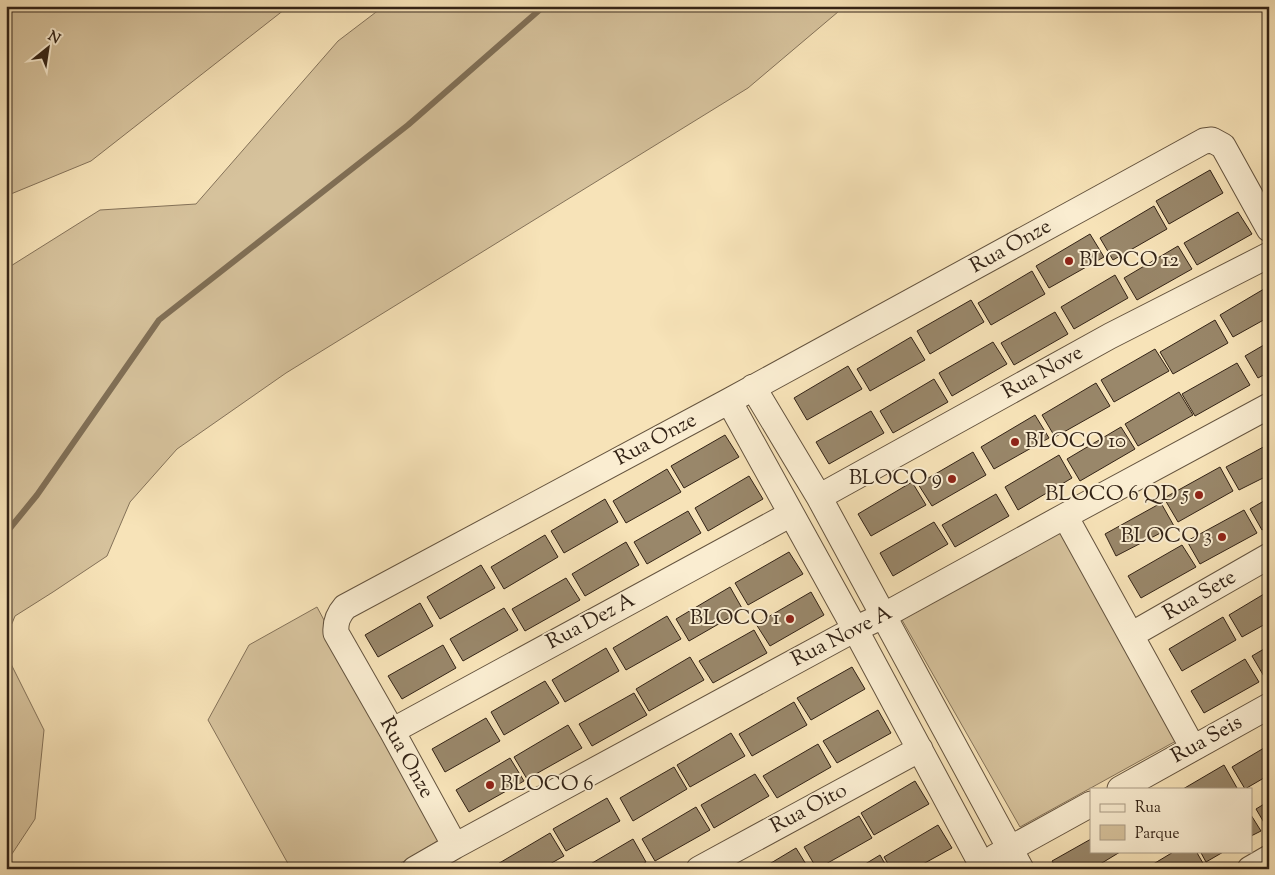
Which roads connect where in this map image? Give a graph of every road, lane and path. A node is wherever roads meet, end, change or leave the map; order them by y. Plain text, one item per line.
1 (1269, 229) edge
2 (1269, 255) edge
3 (753, 387) junction
4 (730, 401) junction
5 (1269, 406) edge
6 (819, 497) junction
7 (791, 514) junction
8 (1065, 516) junction
9 (1269, 556) edge
10 (884, 616) junction
11 (855, 629) junction
12 (1131, 635) junction
13 (1269, 706) edge
14 (392, 731) junction
15 (1193, 748) junction
16 (920, 749) junction
17 (1122, 788) edge
18 (1090, 805) edge
19 (455, 846) junction
20 (1269, 858) edge
21 (1015, 859) edge
22 (978, 867) edge
23 (415, 869) edge
24 (699, 869) edge
25 (1250, 869) edge

1 - 3 street, Rua Onze
2 - 6 street, Rua Nove
3 - 4 street, Rua Onze
3 - 6 street
4 - 7 street
4 - 14 street, Rua Onze
5 - 8 street, Rua Nove A
6 - 10 street
7 - 11 street
7 - 14 street, Rua Dez A
8 - 10 street, Rua Nove A
8 - 12 street
9 - 12 street, Rua Sete
10 - 11 street, Rua Nove A
10 - 21 street
11 - 16 street
11 - 19 street, Rua Nove A
12 - 15 street
13 - 15 street, Rua Seis
14 - 19 street, Rua Onze
15 - 17 street, Rua Seis
16 - 22 street
16 - 24 street, Rua Oito
18 - 21 street
19 - 23 street, Rua Nove A
20 - 25 street
21 - 22 street

